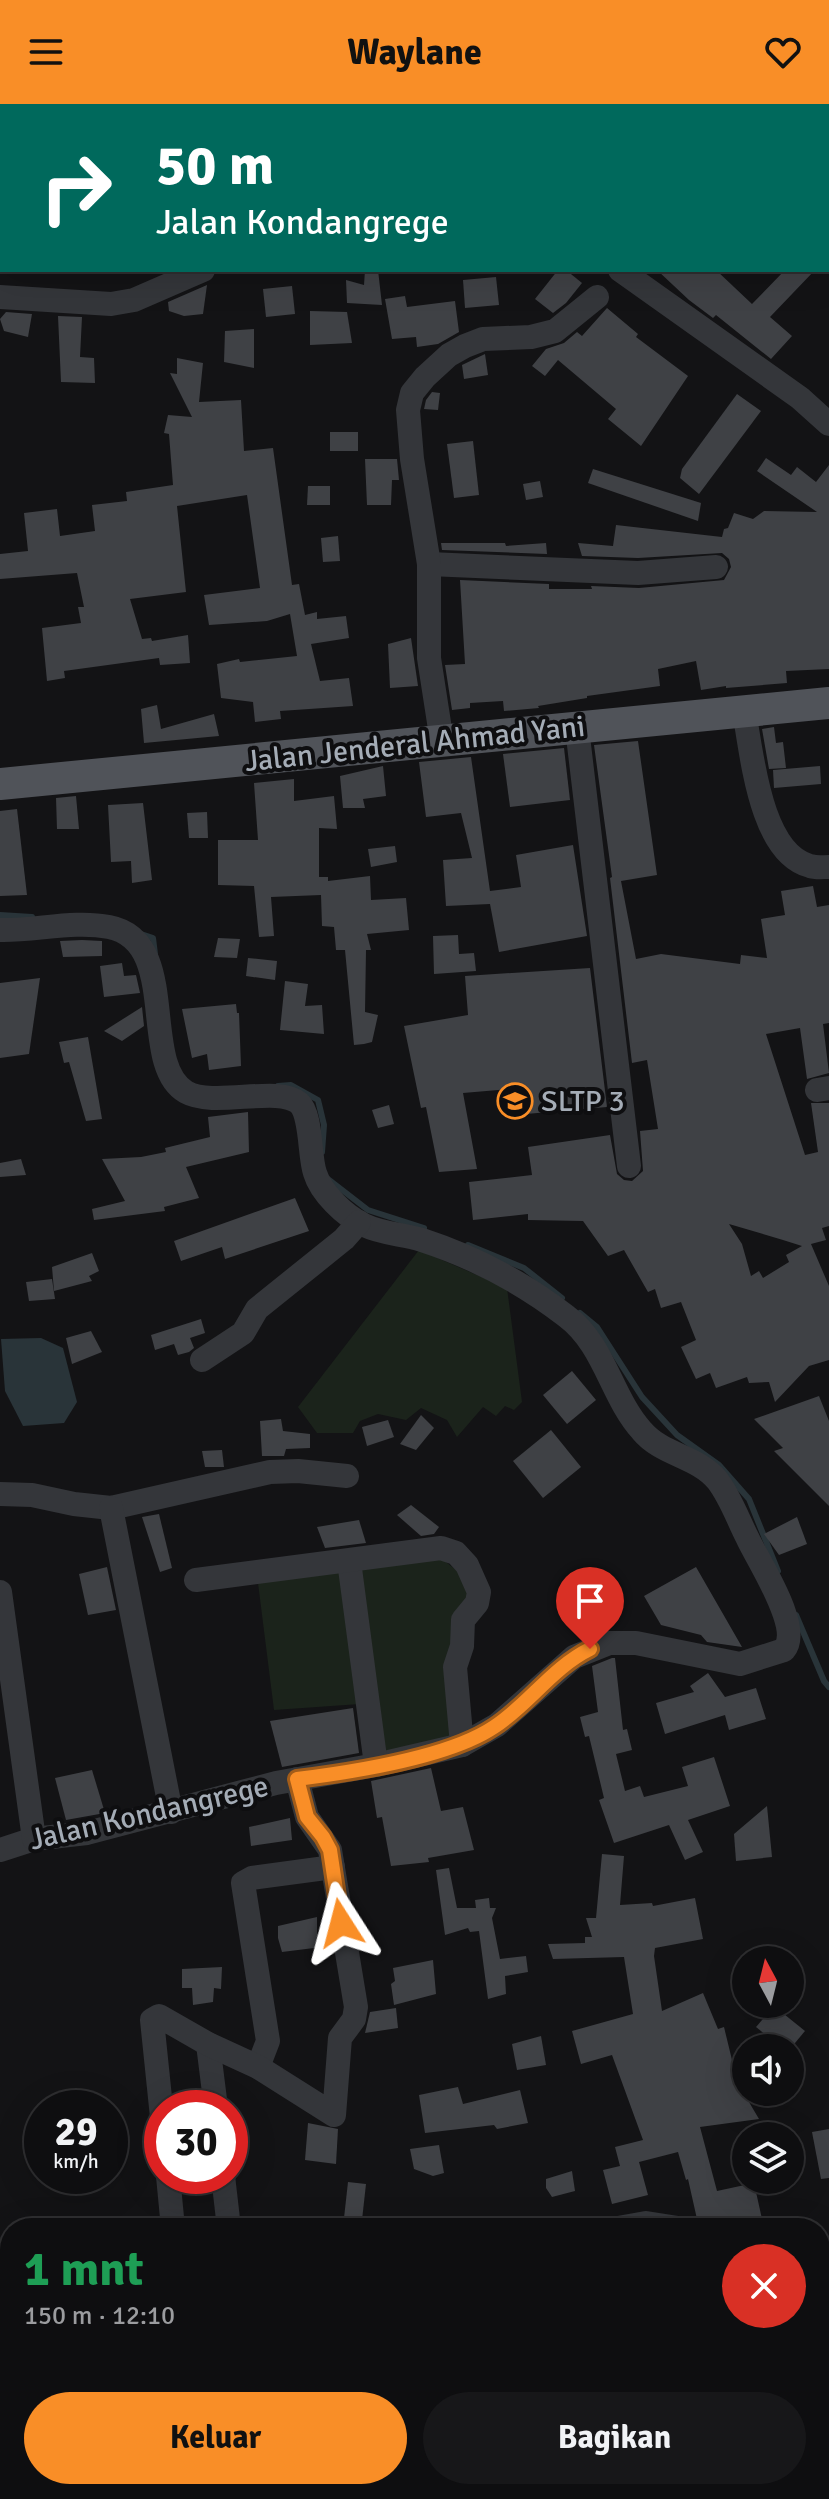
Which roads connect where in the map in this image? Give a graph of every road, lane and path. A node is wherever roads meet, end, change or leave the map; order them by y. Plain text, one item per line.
1 (198, 272) edge
2 (611, 282) edge
3 (0, 297) edge
4 (829, 424) edge
5 (429, 564) junction
6 (716, 567) dead end
7 (829, 703) edge
8 (744, 711) junction
9 (577, 728) junction
10 (442, 742) junction
11 (0, 784) edge
12 (829, 867) edge
13 (0, 930) edge
14 (629, 1166) dead end
15 (359, 1222) junction
16 (202, 1360) dead end
17 (347, 1476) dead end
18 (0, 1494) edge
19 (111, 1508) junction
20 (349, 1561) junction
21 (196, 1580) dead end
22 (0, 1592) edge
23 (462, 1745) junction
24 (376, 1765) junction
25 (297, 1779) junction
26 (171, 1812) junction
27 (34, 1839) junction
28 (0, 1850) edge
29 (333, 1867) junction
30 (208, 2044) junction
31 (258, 2067) junction
32 (160, 2090) edge
33 (214, 2090) edge
34 (170, 2194) edge
35 (225, 2194) edge
36 (172, 2218) edge
37 (228, 2218) edge

1 - 3 street
2 - 4 street
2 - 5 street
5 - 6 street
5 - 10 street
7 - 8 main road, Jalan Jenderal Ahmad Yani
8 - 9 main road, Jalan Jenderal Ahmad Yani
8 - 12 street
9 - 10 main road, Jalan Jenderal Ahmad Yani
9 - 14 street
10 - 11 main road, Jalan Jenderal Ahmad Yani
13 - 15 street
15 - 16 street
15 - 23 street, Jalan Kondangrege
17 - 19 street
18 - 19 street
19 - 26 street
20 - 21 street
20 - 23 street
20 - 24 street
22 - 27 street
23 - 24 street, Jalan Kondangrege
24 - 25 street, Jalan Kondangrege
25 - 26 street, Jalan Kondangrege
25 - 29 street
26 - 27 street, Jalan Kondangrege
27 - 28 street, Jalan Kondangrege
29 - 31 street
29 - 31 street
30 - 31 street
30 - 32 street
30 - 33 street
34 - 36 street
35 - 37 street

